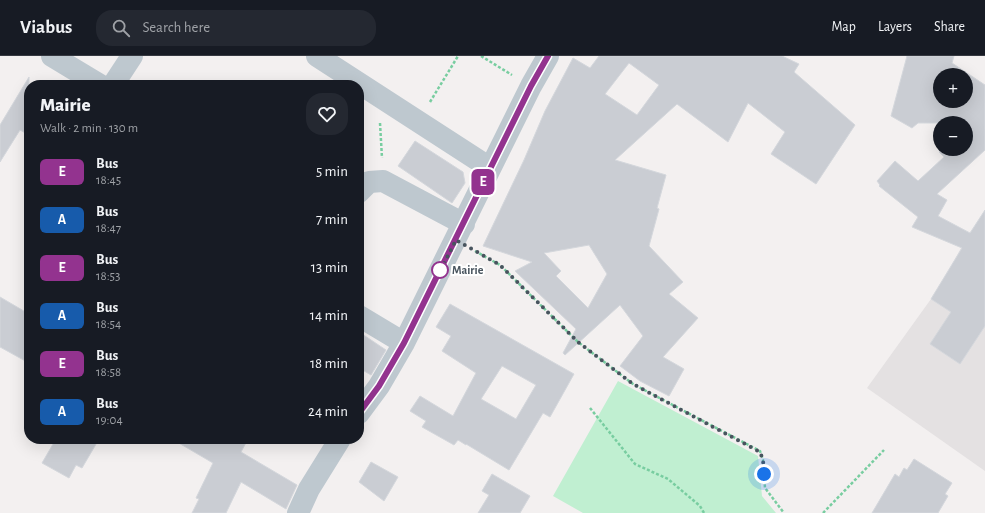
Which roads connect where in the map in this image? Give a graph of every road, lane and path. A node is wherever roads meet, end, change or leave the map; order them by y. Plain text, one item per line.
1 (52, 56) edge
2 (132, 56) edge
3 (317, 56) edge
4 (458, 56) edge
5 (481, 56) edge
6 (548, 56) edge
7 (92, 80) edge
8 (116, 80) edge
9 (354, 80) edge
10 (531, 86) junction
11 (364, 87) edge
12 (378, 96) junction
13 (418, 121) junction
14 (490, 168) junction
15 (383, 181) junction
16 (364, 187) edge
17 (460, 232) junction
18 (364, 319) edge
19 (404, 343) junction
20 (364, 406) edge
21 (590, 408) dead end
22 (337, 444) edge
23 (884, 450) dead end
24 (298, 513) edge
25 (704, 513) edge
26 (784, 513) edge
27 (823, 513) edge

1 - 7 street
2 - 8 street
3 - 9 street
4 - 13 path
5 - 10 path
6 - 10 street
10 - 14 street
11 - 12 street
12 - 13 street
12 - 15 path
13 - 14 street
14 - 17 street
15 - 16 street
15 - 17 street
17 - 19 street
17 - 26 path
18 - 19 street
19 - 20 street
21 - 25 path
22 - 24 street
23 - 27 path

